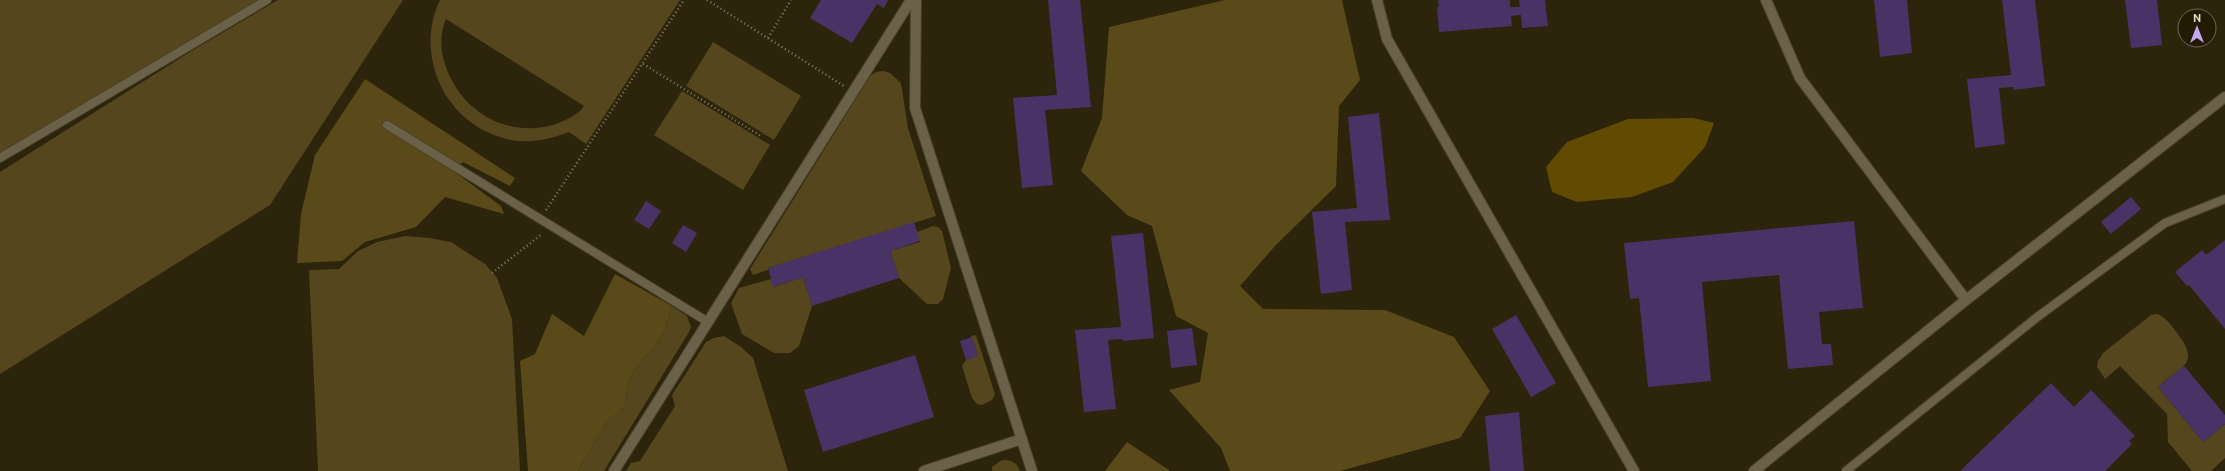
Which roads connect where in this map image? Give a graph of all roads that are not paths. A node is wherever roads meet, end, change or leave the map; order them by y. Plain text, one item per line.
1 (267, 0) edge
2 (911, 0) edge
3 (916, 0) edge
4 (1377, 0) edge
5 (1766, 0) edge
6 (2225, 97) edge
7 (387, 125) dead end
8 (0, 158) edge
9 (2225, 199) edge
10 (1966, 300) junction
11 (708, 322) junction
12 (1022, 439) junction
13 (614, 471) edge
14 (924, 471) edge
15 (1032, 471) edge
16 (1634, 471) edge
17 (1754, 471) edge
18 (1846, 471) edge

1 - 8 lane
2 - 11 street
3 - 12 street
4 - 16 street
5 - 10 street
6 - 10 street
7 - 11 lane
9 - 18 lane
10 - 17 street
11 - 13 street
12 - 14 street
12 - 15 street

